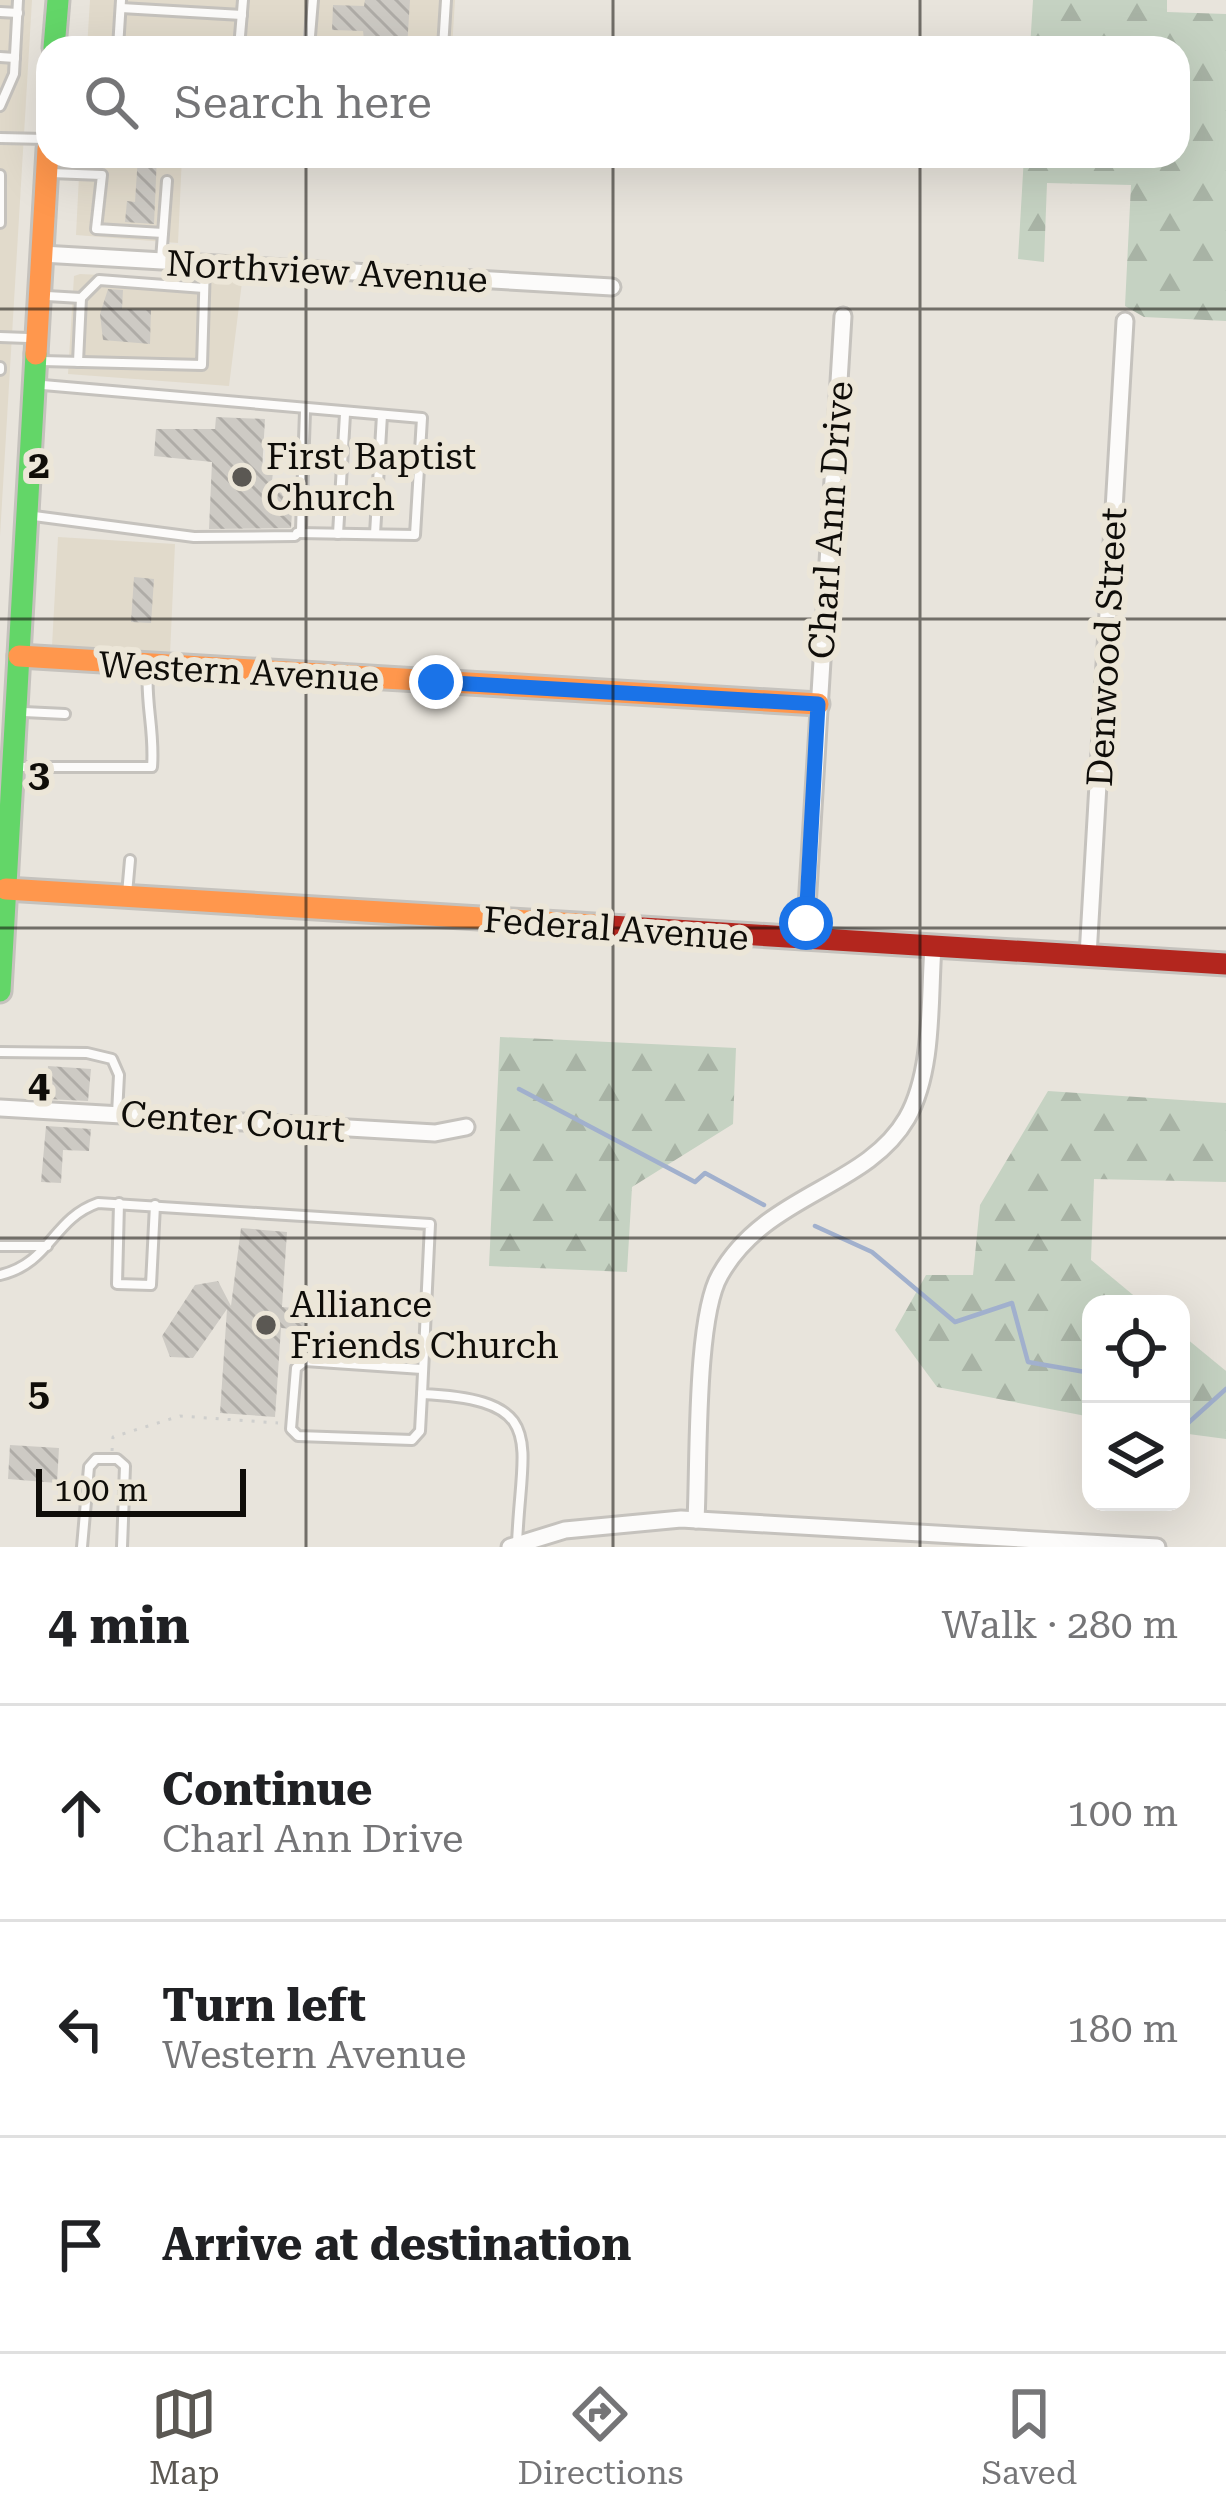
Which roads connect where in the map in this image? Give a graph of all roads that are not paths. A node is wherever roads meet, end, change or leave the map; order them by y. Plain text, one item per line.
1 (18, 0) edge
2 (58, 0) edge
3 (243, 0) edge
4 (313, 0) edge
5 (446, 0) edge
6 (121, 4) edge
7 (0, 12) edge
8 (17, 14) junction
9 (242, 15) junction
10 (55, 36) edge
11 (119, 36) edge
12 (240, 36) edge
13 (310, 36) edge
14 (444, 36) edge
15 (0, 57) edge
16 (15, 58) junction
17 (0, 106) edge
18 (0, 138) edge
19 (36, 139) edge
20 (47, 168) edge
21 (47, 172) junction
22 (0, 175) edge
23 (167, 181) dead end
24 (0, 218) edge
25 (163, 232) junction
26 (43, 254) junction
27 (161, 262) junction
28 (205, 264) junction
29 (612, 287) dead end
30 (204, 288) junction
31 (39, 296) junction
32 (82, 298) junction
33 (843, 316) dead end
34 (1125, 330) dead end
35 (0, 337) edge
36 (35, 350) junction
37 (78, 362) junction
38 (34, 385) junction
39 (305, 411) junction
40 (345, 413) junction
41 (382, 416) junction
42 (27, 516) junction
43 (299, 531) junction
44 (338, 534) junction
45 (375, 534) junction
46 (19, 656) junction
47 (148, 666) junction
48 (818, 704) junction
49 (16, 712) junction
50 (64, 714) dead end
51 (8, 741) edge
52 (14, 766) junction
53 (130, 860) dead end
54 (6, 889) junction
55 (127, 898) junction
56 (805, 940) junction
57 (933, 947) junction
58 (1088, 956) junction
59 (1226, 964) edge
60 (1, 972) edge
61 (0, 991) edge
62 (0, 1052) edge
63 (0, 1108) edge
64 (117, 1114) junction
65 (466, 1127) dead end
66 (119, 1203) junction
67 (155, 1205) junction
68 (0, 1246) edge
69 (47, 1246) junction
70 (0, 1275) edge
71 (422, 1369) junction
72 (422, 1394) junction
73 (696, 1520) junction
74 (565, 1539) edge
75 (514, 1546) edge
76 (82, 1547) edge
77 (122, 1547) edge
78 (1157, 1547) edge

1 - 8 lane
2 - 10 main road
3 - 9 lane
4 - 13 lane
5 - 14 lane
6 - 9 lane
6 - 11 lane
7 - 8 lane
8 - 16 lane
9 - 12 lane
15 - 16 lane
16 - 17 lane
18 - 19 lane
20 - 21 main road
21 - 25 lane
21 - 26 main road
22 - 24 lane
23 - 25 lane
25 - 27 lane
26 - 27 street, Northview Avenue
26 - 31 main road
27 - 28 street, Northview Avenue
28 - 29 street, Northview Avenue
28 - 30 lane
30 - 32 lane
30 - 37 lane
31 - 32 lane
31 - 36 main road
32 - 37 lane
33 - 48 street, Charl Ann Drive
34 - 58 street, Denwood Street
35 - 36 lane
36 - 37 lane
36 - 38 main road
38 - 39 lane
38 - 42 main road
39 - 40 lane
39 - 43 lane
40 - 41 lane
40 - 44 lane
41 - 45 lane
41 - 45 lane
42 - 43 lane
42 - 46 main road
43 - 44 lane
44 - 45 lane
46 - 47 main road, Western Avenue
46 - 49 main road
47 - 48 main road, Western Avenue
47 - 52 lane
48 - 56 street, Charl Ann Drive
49 - 50 lane
49 - 51 main road
51 - 52 main road
52 - 54 main road
53 - 55 lane
54 - 55 main road, Federal Avenue
54 - 60 main road
55 - 56 main road, Federal Avenue
56 - 57 main road, Federal Avenue
57 - 58 main road, Federal Avenue
57 - 73 street
58 - 59 main road, Federal Avenue
60 - 61 main road
62 - 64 lane
63 - 64 street, Center Court
64 - 65 street, Center Court
66 - 67 lane
66 - 67 lane
66 - 69 lane
67 - 71 lane
68 - 69 lane
69 - 70 lane
71 - 72 lane
71 - 72 lane
72 - 75 lane
73 - 74 street
73 - 78 street
74 - 75 street
76 - 77 lane

